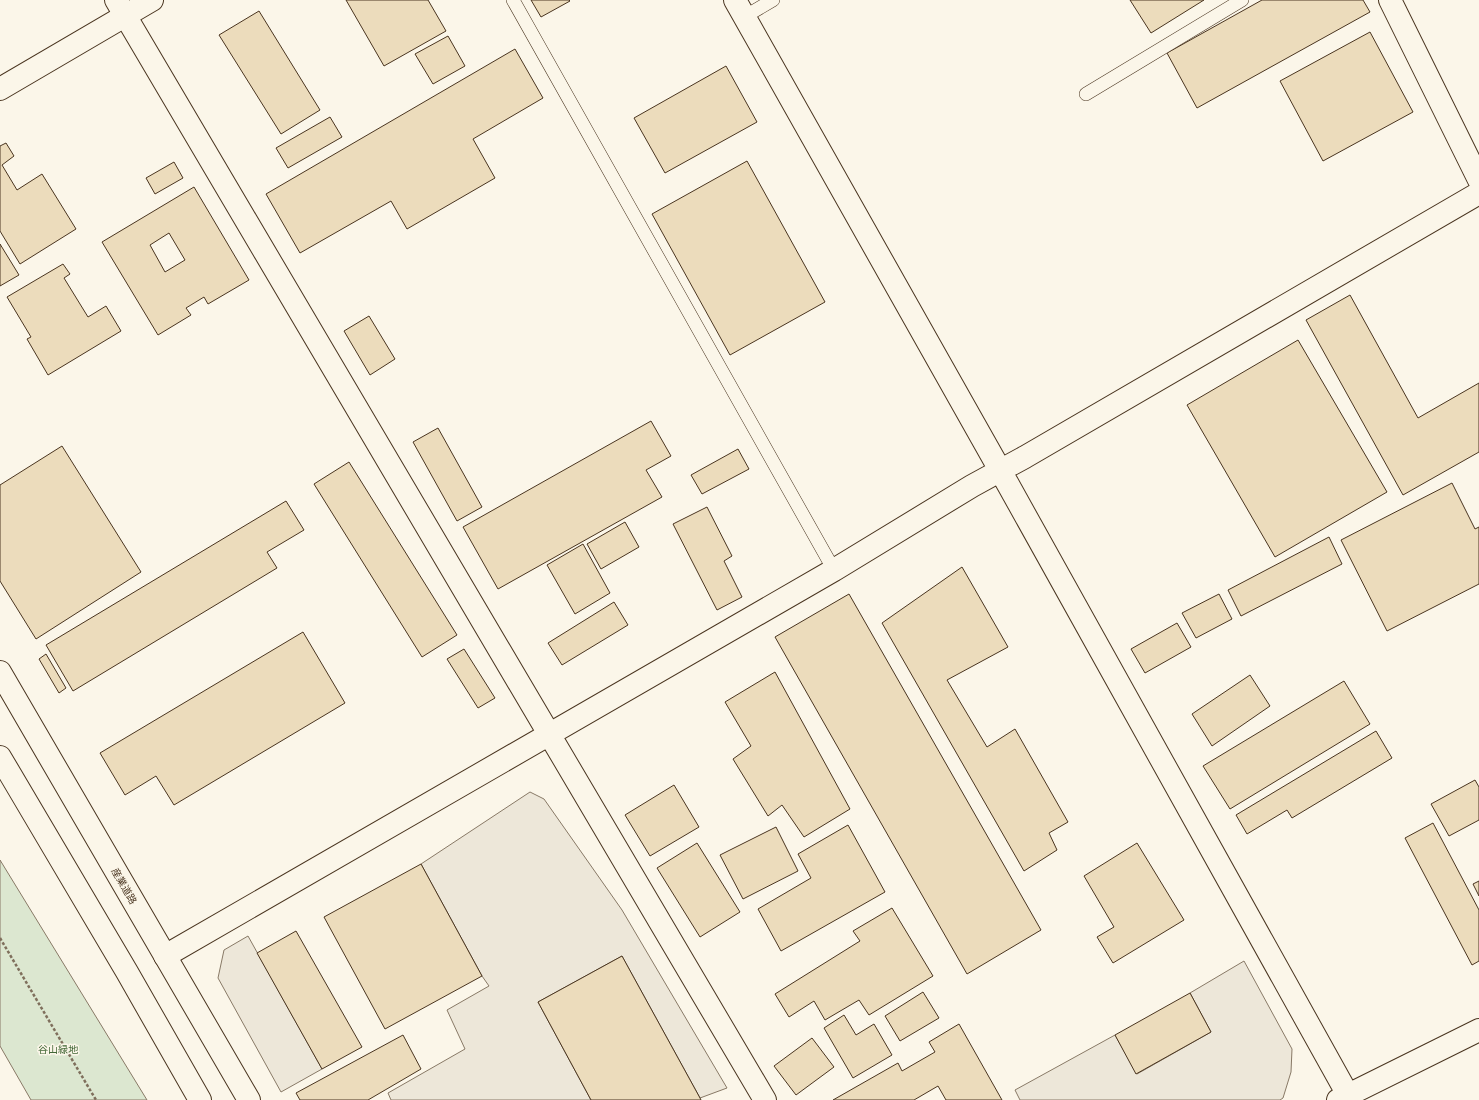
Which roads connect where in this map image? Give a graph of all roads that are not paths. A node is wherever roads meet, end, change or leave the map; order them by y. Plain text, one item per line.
1 (152, 0) edge
2 (513, 0) edge
3 (773, 0) edge
4 (1242, 0) edge
5 (1390, 0) edge
6 (120, 8) edge
7 (740, 8) edge
8 (0, 89) edge
9 (1086, 94) dead end
10 (1479, 180) edge
11 (1479, 193) edge
12 (1000, 470) junction
13 (834, 570) junction
14 (0, 672) edge
15 (549, 733) junction
16 (0, 757) edge
17 (165, 956) junction
18 (1479, 1030) edge
19 (1343, 1098) edge
20 (200, 1100) edge
21 (250, 1100) edge
22 (765, 1100) edge

1 - 6 street
2 - 13 lane
3 - 7 lane
4 - 9 lane
5 - 10 street
6 - 8 street
6 - 15 street
7 - 12 street
11 - 12 street
12 - 13 street
12 - 19 street
13 - 15 street
14 - 17 street, 産業道路
15 - 17 street
15 - 22 street
16 - 20 street
17 - 21 street, 産業道路
18 - 19 street

